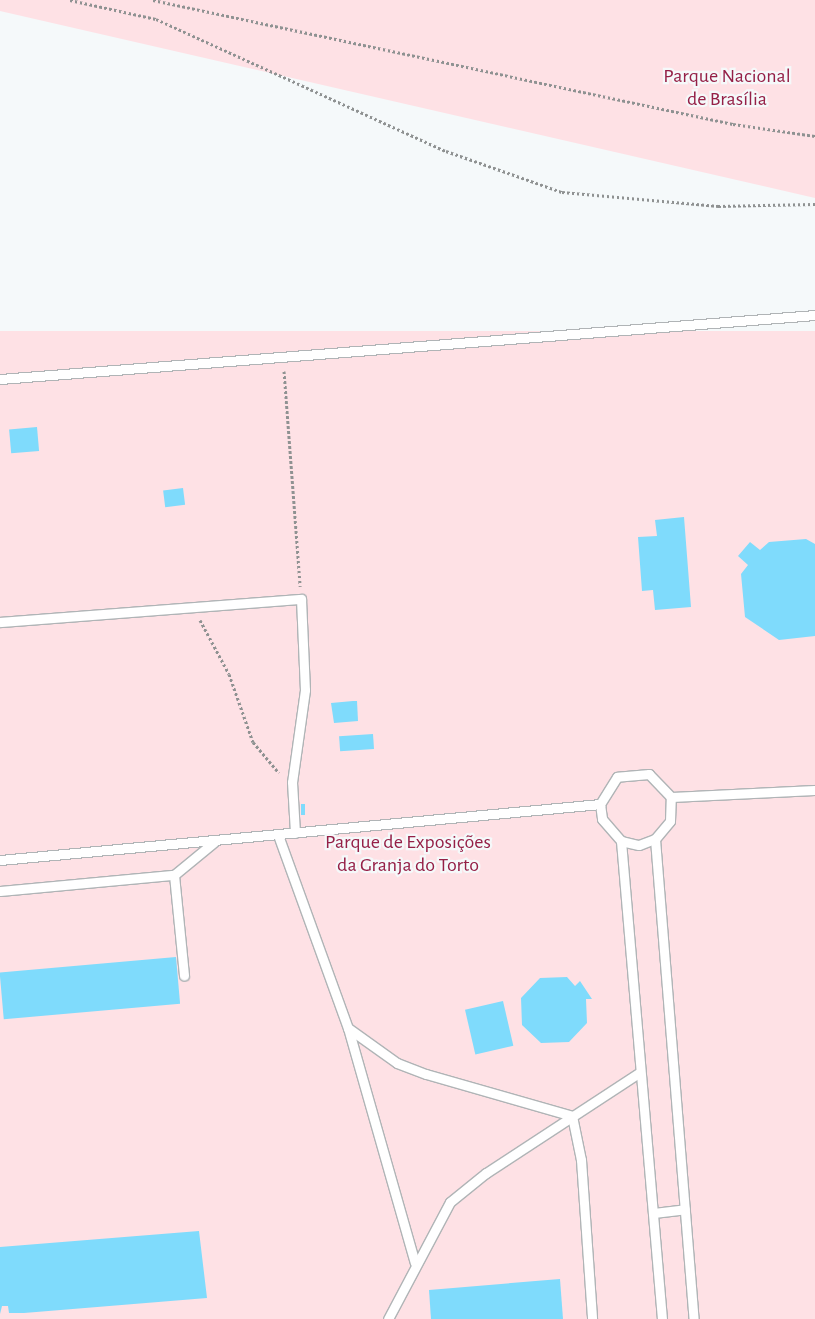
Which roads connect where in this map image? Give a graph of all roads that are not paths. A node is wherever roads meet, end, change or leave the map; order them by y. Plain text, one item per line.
1 (815, 315) edge
2 (0, 379) edge
3 (0, 622) edge
4 (815, 790) edge
5 (671, 797) junction
6 (600, 804) junction
7 (295, 833) junction
8 (278, 835) junction
9 (655, 840) junction
10 (214, 842) junction
11 (622, 842) junction
12 (0, 860) edge
13 (174, 875) junction
14 (0, 891) edge
15 (184, 976) dead end
16 (348, 1028) junction
17 (639, 1073) junction
18 (572, 1116) junction
19 (685, 1210) junction
20 (654, 1213) junction
21 (414, 1263) junction
22 (388, 1319) edge
23 (592, 1319) edge
24 (662, 1319) edge
25 (694, 1319) edge

1 - 2 lane
3 - 7 lane
4 - 5 lane
5 - 6 lane
5 - 9 lane
6 - 7 lane
6 - 11 lane
7 - 8 lane
8 - 10 lane
8 - 16 lane
9 - 11 lane
9 - 19 lane
10 - 12 lane
10 - 13 lane
11 - 17 lane
13 - 14 lane
13 - 15 lane
16 - 18 lane
16 - 21 lane
17 - 18 lane
17 - 20 lane
18 - 21 lane
18 - 23 lane
19 - 20 lane
19 - 25 lane
20 - 24 lane
21 - 22 lane

